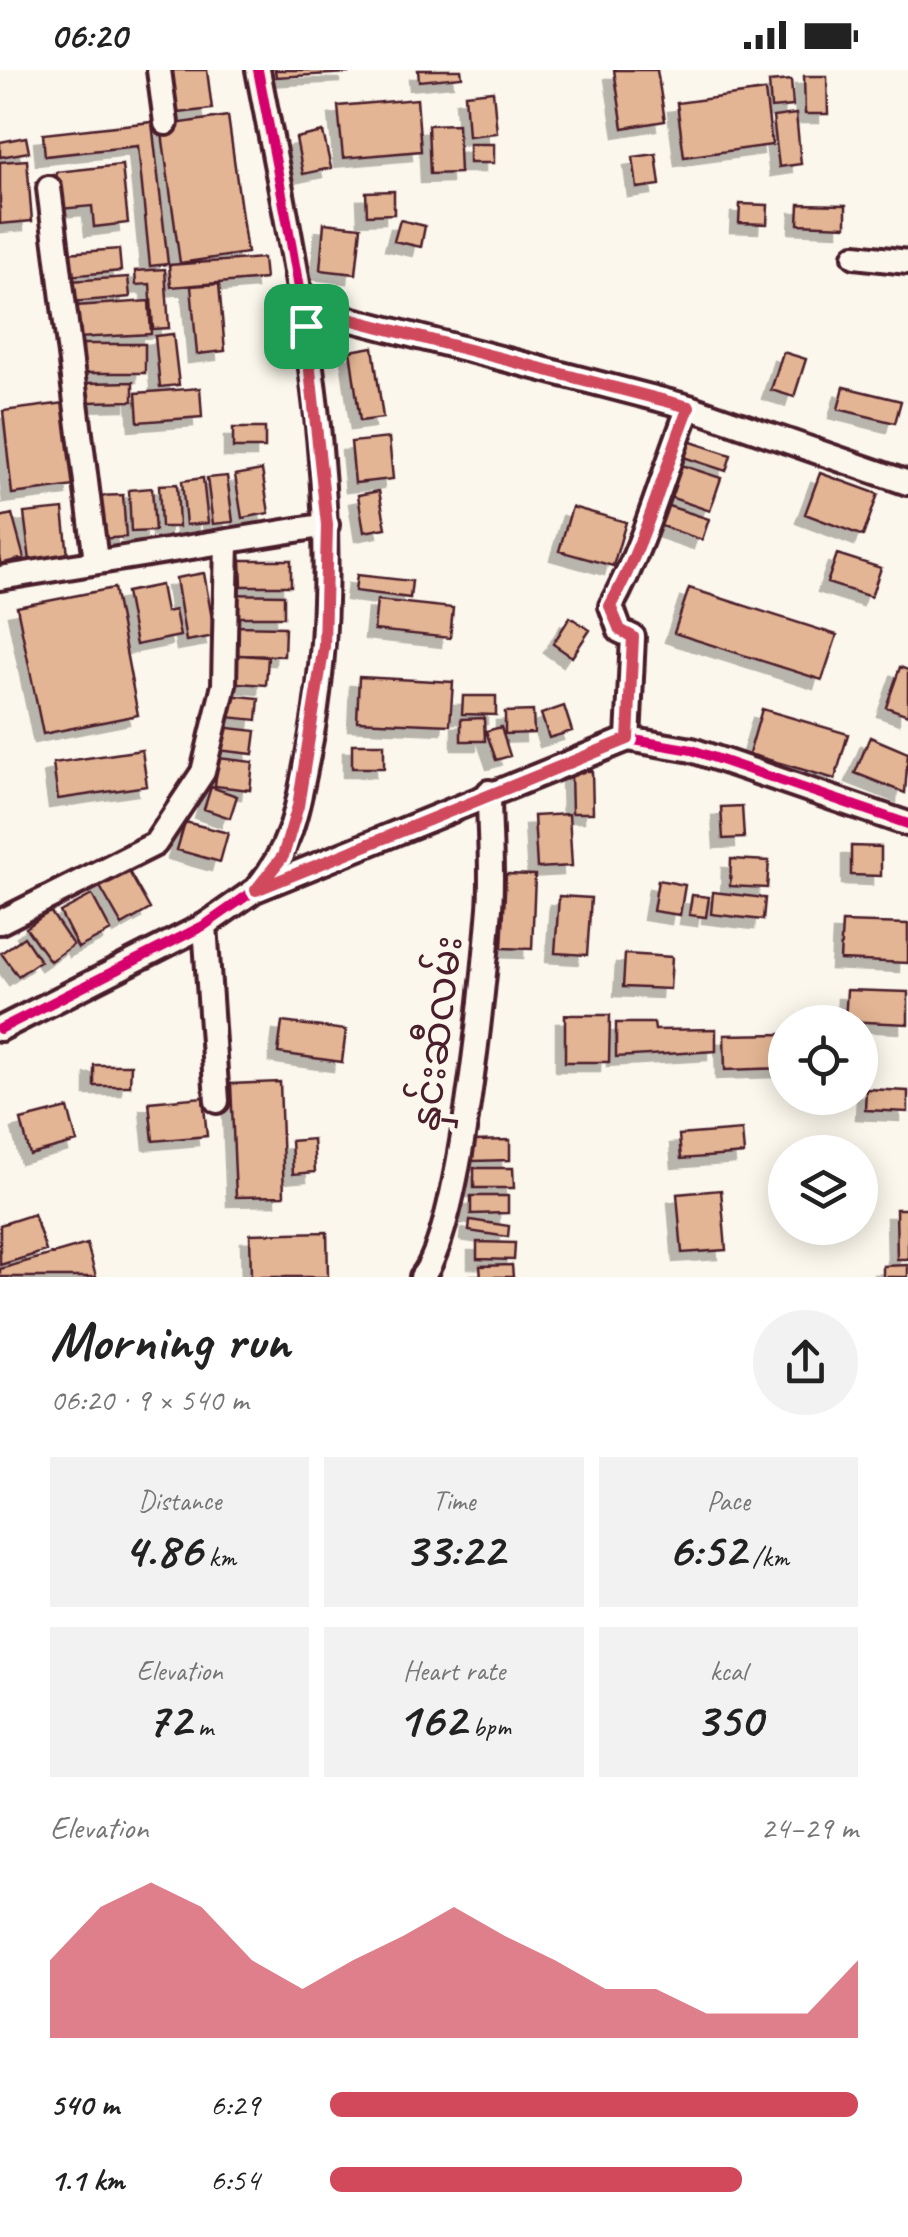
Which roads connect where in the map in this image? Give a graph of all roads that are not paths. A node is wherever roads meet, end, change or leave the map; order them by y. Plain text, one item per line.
1 (159, 70) edge
2 (258, 70) edge
3 (166, 123) dead end
4 (49, 188) dead end
5 (855, 256) dead end
6 (908, 262) edge
7 (303, 307) junction
8 (689, 407) junction
9 (908, 483) edge
10 (327, 525) junction
11 (227, 542) junction
12 (96, 562) junction
13 (0, 578) edge
14 (628, 739) junction
15 (488, 792) junction
16 (908, 824) edge
17 (256, 890) junction
18 (0, 922) edge
19 (205, 925) junction
20 (0, 1029) edge
21 (217, 1102) dead end
22 (435, 1272) edge

1 - 3 street
2 - 7 street
4 - 12 street
5 - 6 street
7 - 8 street
7 - 10 street
8 - 9 street
8 - 14 street
10 - 11 street
10 - 17 street
11 - 12 street
11 - 18 street
12 - 13 street
14 - 15 street
14 - 16 street
15 - 17 street
15 - 22 street, နှင်းဆီလမ်း
17 - 19 street
19 - 20 street
19 - 21 street

